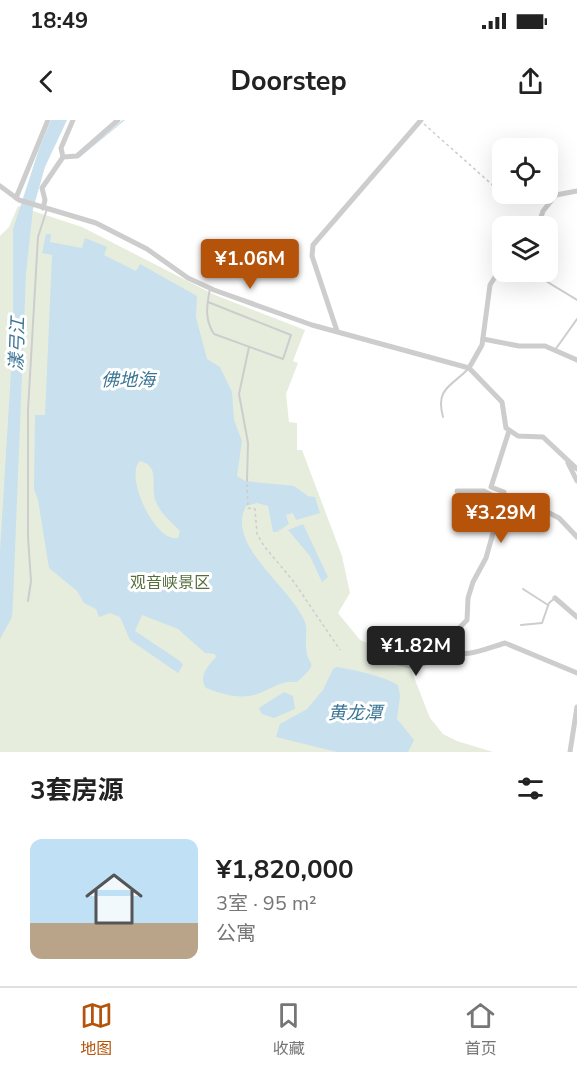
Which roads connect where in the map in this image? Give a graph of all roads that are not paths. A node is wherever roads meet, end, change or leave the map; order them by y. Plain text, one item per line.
1 (48, 120) edge
2 (73, 120) edge
3 (118, 120) edge
4 (420, 120) edge
5 (63, 157) junction
6 (0, 186) edge
7 (577, 191) edge
8 (17, 199) junction
9 (42, 208) junction
10 (542, 216) edge
11 (492, 282) edge
12 (547, 282) edge
13 (210, 288) junction
14 (577, 300) edge
15 (208, 302) junction
16 (577, 319) edge
17 (337, 331) junction
18 (483, 339) junction
19 (249, 347) junction
20 (555, 350) junction
21 (577, 360) edge
22 (469, 368) junction
23 (443, 417) dead end
24 (510, 430) junction
25 (568, 462) junction
26 (577, 469) edge
27 (247, 481) road end
28 (577, 481) edge
29 (457, 491) dead end
30 (502, 501) junction
31 (577, 537) edge
32 (523, 589) dead end
33 (555, 598) joint
34 (28, 601) dead end
35 (548, 605) junction
36 (577, 617) edge
37 (521, 625) dead end
38 (441, 650) junction
39 (370, 656) dead end
40 (577, 673) edge
41 (577, 707) edge
42 (570, 752) edge

1 - 8 street
2 - 5 street
3 - 5 street
4 - 17 street
5 - 9 street
6 - 8 street
7 - 10 street
8 - 9 street
9 - 13 street
9 - 34 lane
11 - 18 street
12 - 14 lane
13 - 15 lane
13 - 17 street
15 - 19 lane
15 - 19 lane
16 - 20 lane
17 - 22 street
18 - 20 street
18 - 22 street
19 - 27 lane
20 - 21 street
22 - 23 lane
22 - 24 street
24 - 25 street
24 - 30 street
25 - 26 street
25 - 28 street
29 - 30 street
30 - 31 street
30 - 38 street
32 - 35 lane
33 - 35 lane
33 - 36 street
35 - 37 lane
38 - 39 street
38 - 40 street
41 - 42 street

